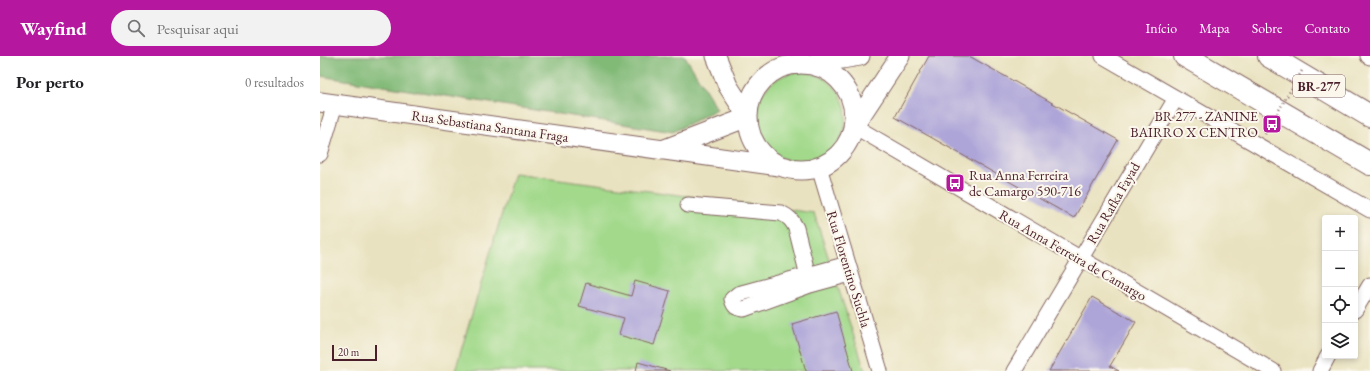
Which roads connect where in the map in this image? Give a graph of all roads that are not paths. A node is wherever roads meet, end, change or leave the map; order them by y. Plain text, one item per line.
1 (716, 56) edge
2 (779, 56) edge
3 (860, 56) edge
4 (900, 56) edge
5 (1103, 56) edge
6 (1185, 56) edge
7 (1269, 56) edge
8 (806, 64) junction
9 (1176, 98) junction
10 (327, 103) edge
11 (1370, 116) edge
12 (748, 117) junction
13 (854, 126) junction
14 (660, 150) junction
15 (320, 154) edge
16 (1370, 164) edge
17 (786, 167) junction
18 (819, 167) junction
19 (688, 205) dead end
20 (1370, 210) edge
21 (1080, 260) junction
22 (849, 269) junction
23 (1370, 285) edge
24 (1358, 305) edge
25 (1326, 359) edge
26 (880, 371) edge
27 (1014, 371) edge
28 (1273, 371) edge
29 (1320, 371) edge

1 - 12 main road
2 - 8 main road
3 - 8 main road
4 - 13 main road
5 - 9 street
6 - 16 highway, BR-277
7 - 11 highway, BR-277
8 - 12 main road
8 - 13 main road
9 - 20 street
9 - 21 street, Rua Rafka Fayad
10 - 14 main road, Rua Sebastiana Santana Fraga
10 - 15 street
12 - 14 main road, Rua Sebastiana Santana Fraga
12 - 17 main road
13 - 18 main road
13 - 21 street, Rua Anna Ferreira de Camargo
14 - 17 main road, Rua Sebastiana Santana Fraga
17 - 18 main road
18 - 22 street, Rua Florentino Suchla
19 - 22 street
21 - 27 street, Rua Rafka Fayad
21 - 28 street, Rua Anna Ferreira de Camargo
22 - 26 street, Rua Florentino Suchla
23 - 24 street
25 - 29 street

